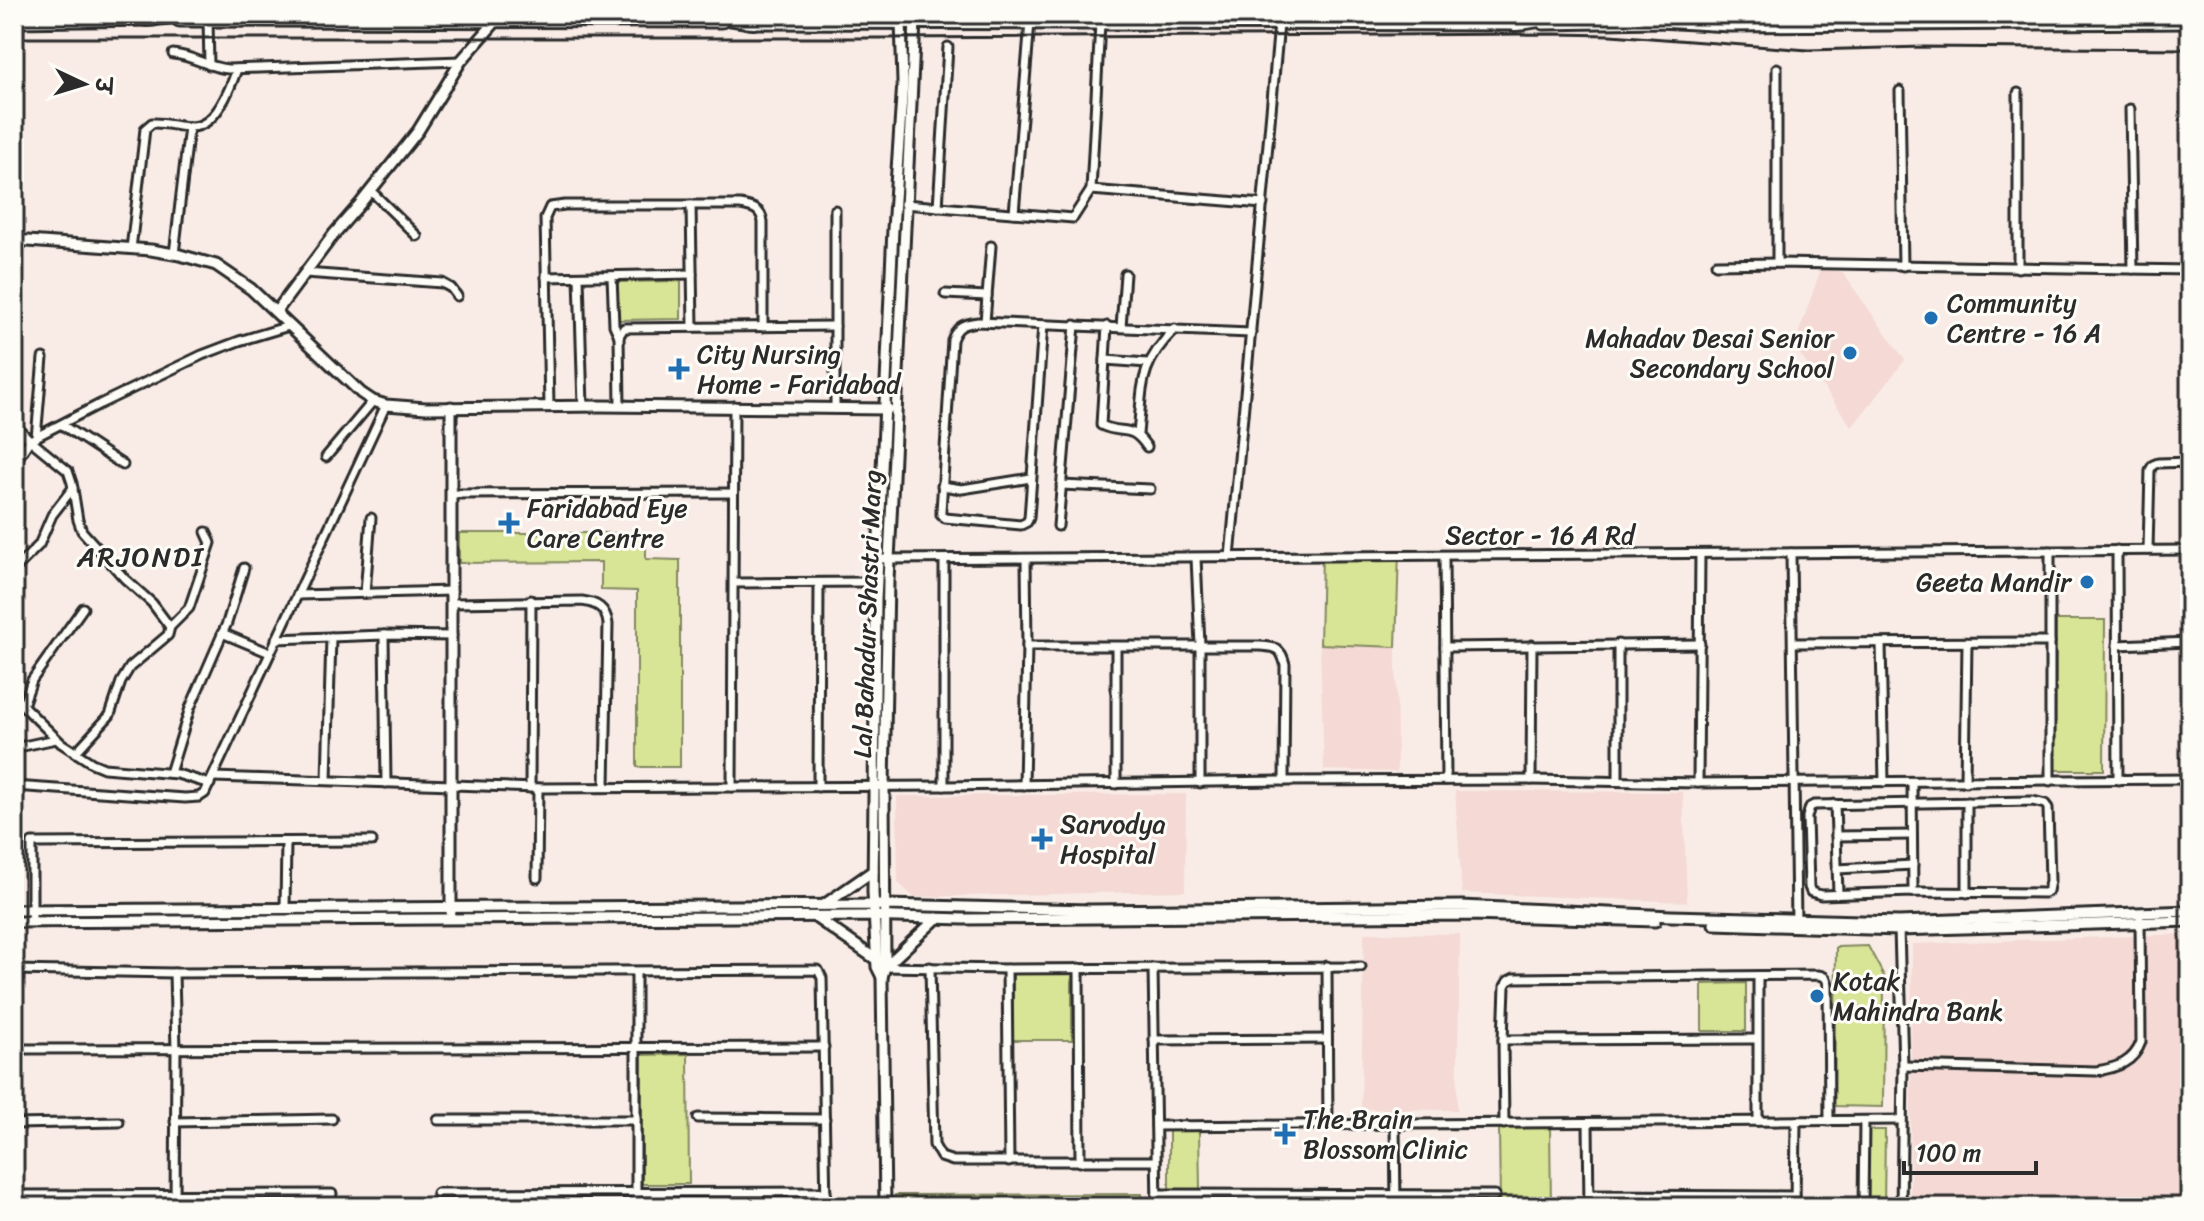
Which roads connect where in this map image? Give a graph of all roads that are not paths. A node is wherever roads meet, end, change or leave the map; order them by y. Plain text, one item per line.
1 (191, 14) edge
2 (702, 14) edge
3 (1574, 14) edge
4 (146, 19) junction
5 (208, 20) junction
6 (16, 21) edge
7 (496, 21) junction
8 (915, 21) junction
9 (754, 22) junction
10 (901, 22) junction
11 (1030, 22) junction
12 (2190, 22) edge
13 (1100, 23) junction
14 (1279, 24) junction
15 (1515, 24) junction
16 (948, 47) dead end
17 (173, 54) dead end
18 (461, 61) junction
19 (209, 65) junction
20 (1777, 68) dead end
21 (237, 69) junction
22 (14, 83) edge
23 (1900, 91) dead end
24 (2018, 93) dead end
25 (2130, 109) dead end
26 (189, 127) junction
27 (1091, 190) junction
28 (371, 191) junction
29 (900, 204) junction
30 (1263, 204) junction
31 (691, 205) junction
32 (938, 207) junction
33 (835, 210) dead end
34 (1014, 213) junction
35 (417, 236) dead end
36 (14, 240) edge
37 (991, 246) dead end
38 (131, 249) junction
39 (174, 254) junction
40 (1777, 263) junction
41 (1716, 264) dead end
42 (1903, 266) junction
43 (2018, 268) junction
44 (2133, 269) junction
45 (2190, 270) edge
46 (305, 273) junction
47 (692, 274) junction
48 (1125, 274) dead end
49 (546, 277) junction
50 (579, 277) junction
51 (612, 277) junction
52 (945, 294) dead end
53 (457, 296) dead end
54 (987, 296) junction
55 (276, 312) junction
56 (985, 322) junction
57 (1043, 325) junction
58 (1075, 325) junction
59 (289, 326) junction
60 (835, 326) junction
61 (1107, 326) junction
62 (693, 327) junction
63 (763, 327) junction
64 (1121, 327) junction
65 (1175, 329) junction
66 (1251, 333) junction
67 (619, 336) junction
68 (43, 358) dead end
69 (1105, 360) junction
70 (1148, 363) junction
71 (373, 401) junction
72 (386, 405) junction
73 (549, 406) junction
74 (583, 406) junction
75 (620, 406) junction
76 (734, 406) junction
77 (451, 407) junction
78 (835, 409) junction
79 (890, 409) junction
80 (14, 424) edge
81 (62, 425) junction
82 (1138, 434) junction
83 (33, 439) junction
84 (1147, 447) dead end
85 (326, 457) dead end
86 (2190, 462) edge
87 (14, 464) edge
88 (123, 465) dead end
89 (1031, 478) junction
90 (1061, 485) junction
91 (942, 486) junction
92 (73, 488) junction
93 (1150, 489) dead end
94 (733, 493) junction
95 (451, 494) junction
96 (371, 518) dead end
97 (1058, 526) dead end
98 (206, 532) dead end
99 (2117, 550) junction
100 (2148, 550) junction
101 (2190, 550) edge
102 (2050, 551) junction
103 (1791, 553) junction
104 (1700, 554) junction
105 (1444, 556) junction
106 (1230, 557) junction
107 (1196, 558) junction
108 (944, 559) junction
109 (1026, 559) junction
110 (884, 560) junction
111 (244, 568) dead end
112 (14, 570) edge
113 (868, 582) dead end
114 (734, 583) junction
115 (819, 584) junction
116 (452, 591) junction
117 (365, 593) junction
118 (298, 595) junction
119 (531, 600) junction
120 (452, 603) junction
121 (83, 608) dead end
122 (170, 627) junction
123 (222, 633) junction
124 (384, 635) junction
125 (452, 636) junction
126 (331, 637) junction
127 (276, 639) junction
128 (2050, 642) junction
129 (2190, 642) edge
130 (1793, 643) junction
131 (1881, 643) junction
132 (1967, 643) junction
133 (1618, 644) junction
134 (1700, 644) junction
135 (1200, 645) junction
136 (1532, 645) junction
137 (2117, 645) junction
138 (1027, 646) junction
139 (1116, 647) junction
140 (1445, 647) junction
141 (270, 653) junction
142 (14, 697) edge
143 (23, 705) junction
144 (56, 739) junction
145 (14, 748) edge
146 (75, 753) junction
147 (170, 773) junction
148 (2188, 779) edge
149 (212, 780) junction
150 (327, 780) junction
151 (1446, 780) junction
152 (1531, 780) junction
153 (2118, 780) junction
154 (1284, 781) junction
155 (1618, 781) junction
156 (2050, 781) junction
157 (1884, 782) junction
158 (1912, 782) junction
159 (1965, 782) junction
160 (386, 783) junction
161 (1200, 783) junction
162 (1698, 783) junction
163 (1794, 783) junction
164 (452, 784) junction
165 (1116, 784) junction
166 (1024, 785) junction
167 (14, 786) edge
168 (879, 786) junction
169 (944, 786) junction
170 (605, 787) junction
171 (732, 787) junction
172 (818, 787) junction
173 (534, 788) junction
174 (1912, 802) junction
175 (1967, 802) junction
176 (1835, 804) junction
177 (1912, 835) junction
178 (1836, 836) junction
179 (372, 841) dead end
180 (286, 842) junction
181 (2190, 858) edge
182 (1913, 865) junction
183 (1837, 869) junction
184 (873, 871) junction
185 (537, 878) dead end
186 (1913, 892) junction
187 (1967, 893) junction
188 (1838, 894) junction
189 (821, 907) junction
190 (451, 908) junction
191 (285, 909) junction
192 (380, 909) junction
193 (14, 910) edge
194 (32, 910) junction
195 (880, 910) junction
196 (2190, 911) edge
197 (685, 913) junction
198 (587, 914) junction
199 (815, 917) junction
200 (937, 918) junction
201 (2140, 918) junction
202 (450, 919) junction
203 (380, 920) junction
204 (32, 921) junction
205 (2190, 921) edge
206 (14, 922) edge
207 (1796, 923) junction
208 (1899, 926) junction
209 (1327, 966) junction
210 (880, 967) junction
211 (930, 967) junction
212 (1361, 967) dead end
213 (1079, 968) junction
214 (1153, 968) junction
215 (1007, 969) junction
216 (14, 970) edge
217 (636, 972) junction
218 (174, 973) junction
219 (1758, 976) junction
220 (1327, 1039) junction
221 (1757, 1039) junction
222 (1154, 1040) junction
223 (1503, 1040) junction
224 (824, 1047) junction
225 (635, 1048) junction
226 (14, 1049) edge
227 (176, 1050) junction
228 (1903, 1066) junction
229 (698, 1118) dead end
230 (332, 1119) dead end
231 (825, 1119) junction
232 (438, 1120) dead end
233 (636, 1120) junction
234 (1902, 1120) junction
235 (1758, 1121) junction
236 (1796, 1121) junction
237 (1829, 1121) junction
238 (1864, 1121) junction
239 (119, 1122) dead end
240 (175, 1122) junction
241 (1588, 1123) junction
242 (14, 1124) edge
243 (1395, 1124) junction
244 (1504, 1124) junction
245 (1328, 1125) junction
246 (1156, 1126) junction
247 (1156, 1161) junction
248 (1009, 1162) junction
249 (1080, 1162) junction
250 (826, 1192) junction
251 (174, 1193) junction
252 (437, 1193) dead end
253 (636, 1193) junction
254 (332, 1194) dead end
255 (1157, 1194) junction
256 (1396, 1194) junction
257 (14, 1195) edge
258 (1233, 1195) junction
259 (1495, 1195) dead end
260 (1589, 1195) junction
261 (1795, 1196) junction
262 (175, 1207) edge
263 (636, 1207) edge
264 (826, 1207) edge
265 (885, 1207) edge
266 (1157, 1207) edge
267 (1233, 1207) edge
268 (1396, 1207) edge
269 (1589, 1207) edge
270 (1795, 1207) edge
271 (1863, 1207) edge
272 (1901, 1207) edge

1 - 4 highway
2 - 9 highway
3 - 15 highway
4 - 5 main road
4 - 6 main road
5 - 7 main road
5 - 19 street
6 - 22 street
7 - 9 main road
7 - 18 street
8 - 10 main road
8 - 11 main road
8 - 29 street
9 - 10 main road
10 - 29 street
11 - 13 main road
11 - 34 street
12 - 15 main road
13 - 14 main road
13 - 27 street
14 - 15 main road
14 - 30 street
16 - 32 street
17 - 19 street
18 - 21 street
18 - 28 street
19 - 21 street
20 - 40 street
21 - 26 street
23 - 42 street
24 - 43 street
25 - 44 street
26 - 38 street
26 - 39 street
27 - 30 street
27 - 34 street
28 - 35 street
28 - 46 street
29 - 32 street
29 - 79 street, Lal Bahadur Shastri Marg
30 - 66 street
31 - 47 street
31 - 49 street
31 - 63 street
32 - 34 street
33 - 60 street
36 - 38 street
37 - 54 street
38 - 39 street
39 - 55 street
40 - 41 street
40 - 42 street
42 - 43 street
43 - 44 street
44 - 45 street
46 - 53 street
46 - 55 street
47 - 51 street
47 - 62 street
48 - 64 street
49 - 50 street
49 - 73 street
50 - 51 street
50 - 74 street
51 - 67 street
52 - 54 street
54 - 56 street
55 - 59 street
56 - 57 street
56 - 91 street
57 - 58 street
57 - 89 street
58 - 61 street
58 - 90 street
59 - 71 street
59 - 81 street
60 - 63 street
60 - 78 street
61 - 64 street
61 - 69 street
62 - 63 street
62 - 67 street
64 - 65 street
65 - 66 street
65 - 70 street
66 - 106 street
67 - 75 street
68 - 83 street
69 - 70 street
69 - 82 street
70 - 82 street
71 - 72 street
71 - 85 street
72 - 77 street
72 - 118 street
73 - 74 street
73 - 77 street
74 - 75 street
75 - 76 street
76 - 78 street
76 - 94 street
77 - 95 street
78 - 79 street
79 - 110 street, Lal Bahadur Shastri Marg
80 - 83 street
81 - 83 street
81 - 88 street
82 - 84 street
83 - 87 street
83 - 92 street
86 - 100 street
89 - 91 street
89 - 91 street
90 - 93 street
90 - 97 street
92 - 112 street
92 - 122 street
94 - 95 street
94 - 114 street
95 - 116 street
96 - 117 street
98 - 122 street
99 - 100 street, Sector - 16 A Rd
99 - 102 street, Sector - 16 A Rd
99 - 137 street
100 - 101 street, Sector - 16 A Rd
102 - 103 street, Sector - 16 A Rd
102 - 128 street
103 - 104 street, Sector - 16 A Rd
103 - 130 street
104 - 105 street, Sector - 16 A Rd
104 - 134 street
105 - 106 street, Sector - 16 A Rd
105 - 140 street
106 - 107 street, Sector - 16 A Rd
107 - 109 street, Sector - 16 A Rd
107 - 135 street
108 - 109 street, Sector - 16 A Rd
108 - 110 street, Sector - 16 A Rd
108 - 169 street
109 - 138 street
110 - 168 street, Lal Bahadur Shastri Marg
111 - 123 street
113 - 115 street
114 - 115 street
114 - 171 street
115 - 172 street
116 - 117 street
116 - 120 street
117 - 118 street
118 - 127 street
119 - 120 street
119 - 170 street
119 - 173 street
120 - 125 street
121 - 143 street
122 - 146 street
123 - 141 street
123 - 147 street
124 - 125 street
124 - 126 street
124 - 160 street
125 - 164 street
126 - 127 street
126 - 150 street
127 - 141 street
128 - 132 street
128 - 156 street
129 - 137 street
130 - 131 street
130 - 163 street
131 - 132 street
131 - 157 street
132 - 159 street
133 - 134 street
133 - 136 street
133 - 155 street
134 - 162 street
135 - 139 street
135 - 154 street
135 - 161 street
136 - 140 street
136 - 152 street
137 - 153 street
138 - 139 street
138 - 166 street
139 - 165 street
140 - 151 street
141 - 149 street
142 - 143 street
143 - 144 street
144 - 145 street
144 - 146 street
146 - 147 street
147 - 149 street
148 - 153 street
148 - 181 street
149 - 150 street
149 - 167 street
150 - 160 street
151 - 152 street
151 - 154 street
152 - 155 street
153 - 156 street
154 - 161 street
155 - 162 street
156 - 159 street
157 - 158 street
157 - 163 street
158 - 159 street
158 - 174 street
160 - 164 street
161 - 165 street
162 - 163 street
163 - 207 street
164 - 173 street
164 - 190 street
165 - 166 street
166 - 169 street
168 - 169 street
168 - 172 street
168 - 184 street
168 - 195 street, Lal Bahadur Shastri Marg
170 - 171 street
170 - 173 street
171 - 172 street
173 - 185 street
174 - 175 street
174 - 176 street
174 - 177 street
175 - 187 street
175 - 187 street
176 - 178 street
176 - 188 street
177 - 178 street
177 - 182 street
178 - 183 street
179 - 180 street
180 - 191 street
180 - 194 street
182 - 183 street
182 - 186 street
183 - 188 street
184 - 189 street
184 - 195 street
186 - 187 street
186 - 188 street
189 - 195 street
189 - 197 street
190 - 192 street
190 - 198 street
190 - 202 street
191 - 192 street
191 - 194 street
192 - 203 street
193 - 194 street
194 - 204 street
195 - 199 street
195 - 200 street
195 - 207 street
195 - 210 street, Lal Bahadur Shastri Marg
196 - 201 street
197 - 198 street
197 - 199 street
198 - 202 street
199 - 210 street
200 - 207 street
200 - 210 street
201 - 205 street
201 - 208 street
201 - 228 street
202 - 203 street
203 - 204 street
204 - 206 street
207 - 208 street
208 - 228 street
209 - 212 street
209 - 214 street
209 - 220 street
210 - 211 street
210 - 265 street, Lal Bahadur Shastri Marg
211 - 215 street
211 - 248 street
213 - 214 street
213 - 215 street
213 - 249 street
214 - 222 street
215 - 248 street
216 - 218 street
217 - 218 street
217 - 224 street
217 - 225 street
218 - 227 street
219 - 221 street
219 - 223 street
219 - 237 street
220 - 222 street
220 - 245 street
221 - 223 street
221 - 235 street
222 - 246 street
223 - 244 street
224 - 225 street
224 - 231 street
225 - 227 street
225 - 233 street
226 - 227 street
227 - 240 street
228 - 234 street
229 - 231 street
230 - 240 street
231 - 250 street
232 - 233 street
233 - 253 street
234 - 238 street
234 - 272 street
235 - 236 street
235 - 241 street
236 - 237 street
236 - 261 street
237 - 238 street
238 - 271 street
239 - 242 street
240 - 251 street
241 - 244 street
241 - 260 street
243 - 244 street
243 - 245 street
243 - 256 street
245 - 246 street
246 - 247 street
247 - 249 street
247 - 255 street
248 - 249 street
250 - 253 street
250 - 264 street
251 - 254 street
251 - 257 street
251 - 262 street
252 - 253 street
253 - 263 street
255 - 258 street
255 - 266 street
256 - 258 street
256 - 259 street
256 - 268 street
258 - 267 street
260 - 261 street
260 - 269 street
261 - 270 street

